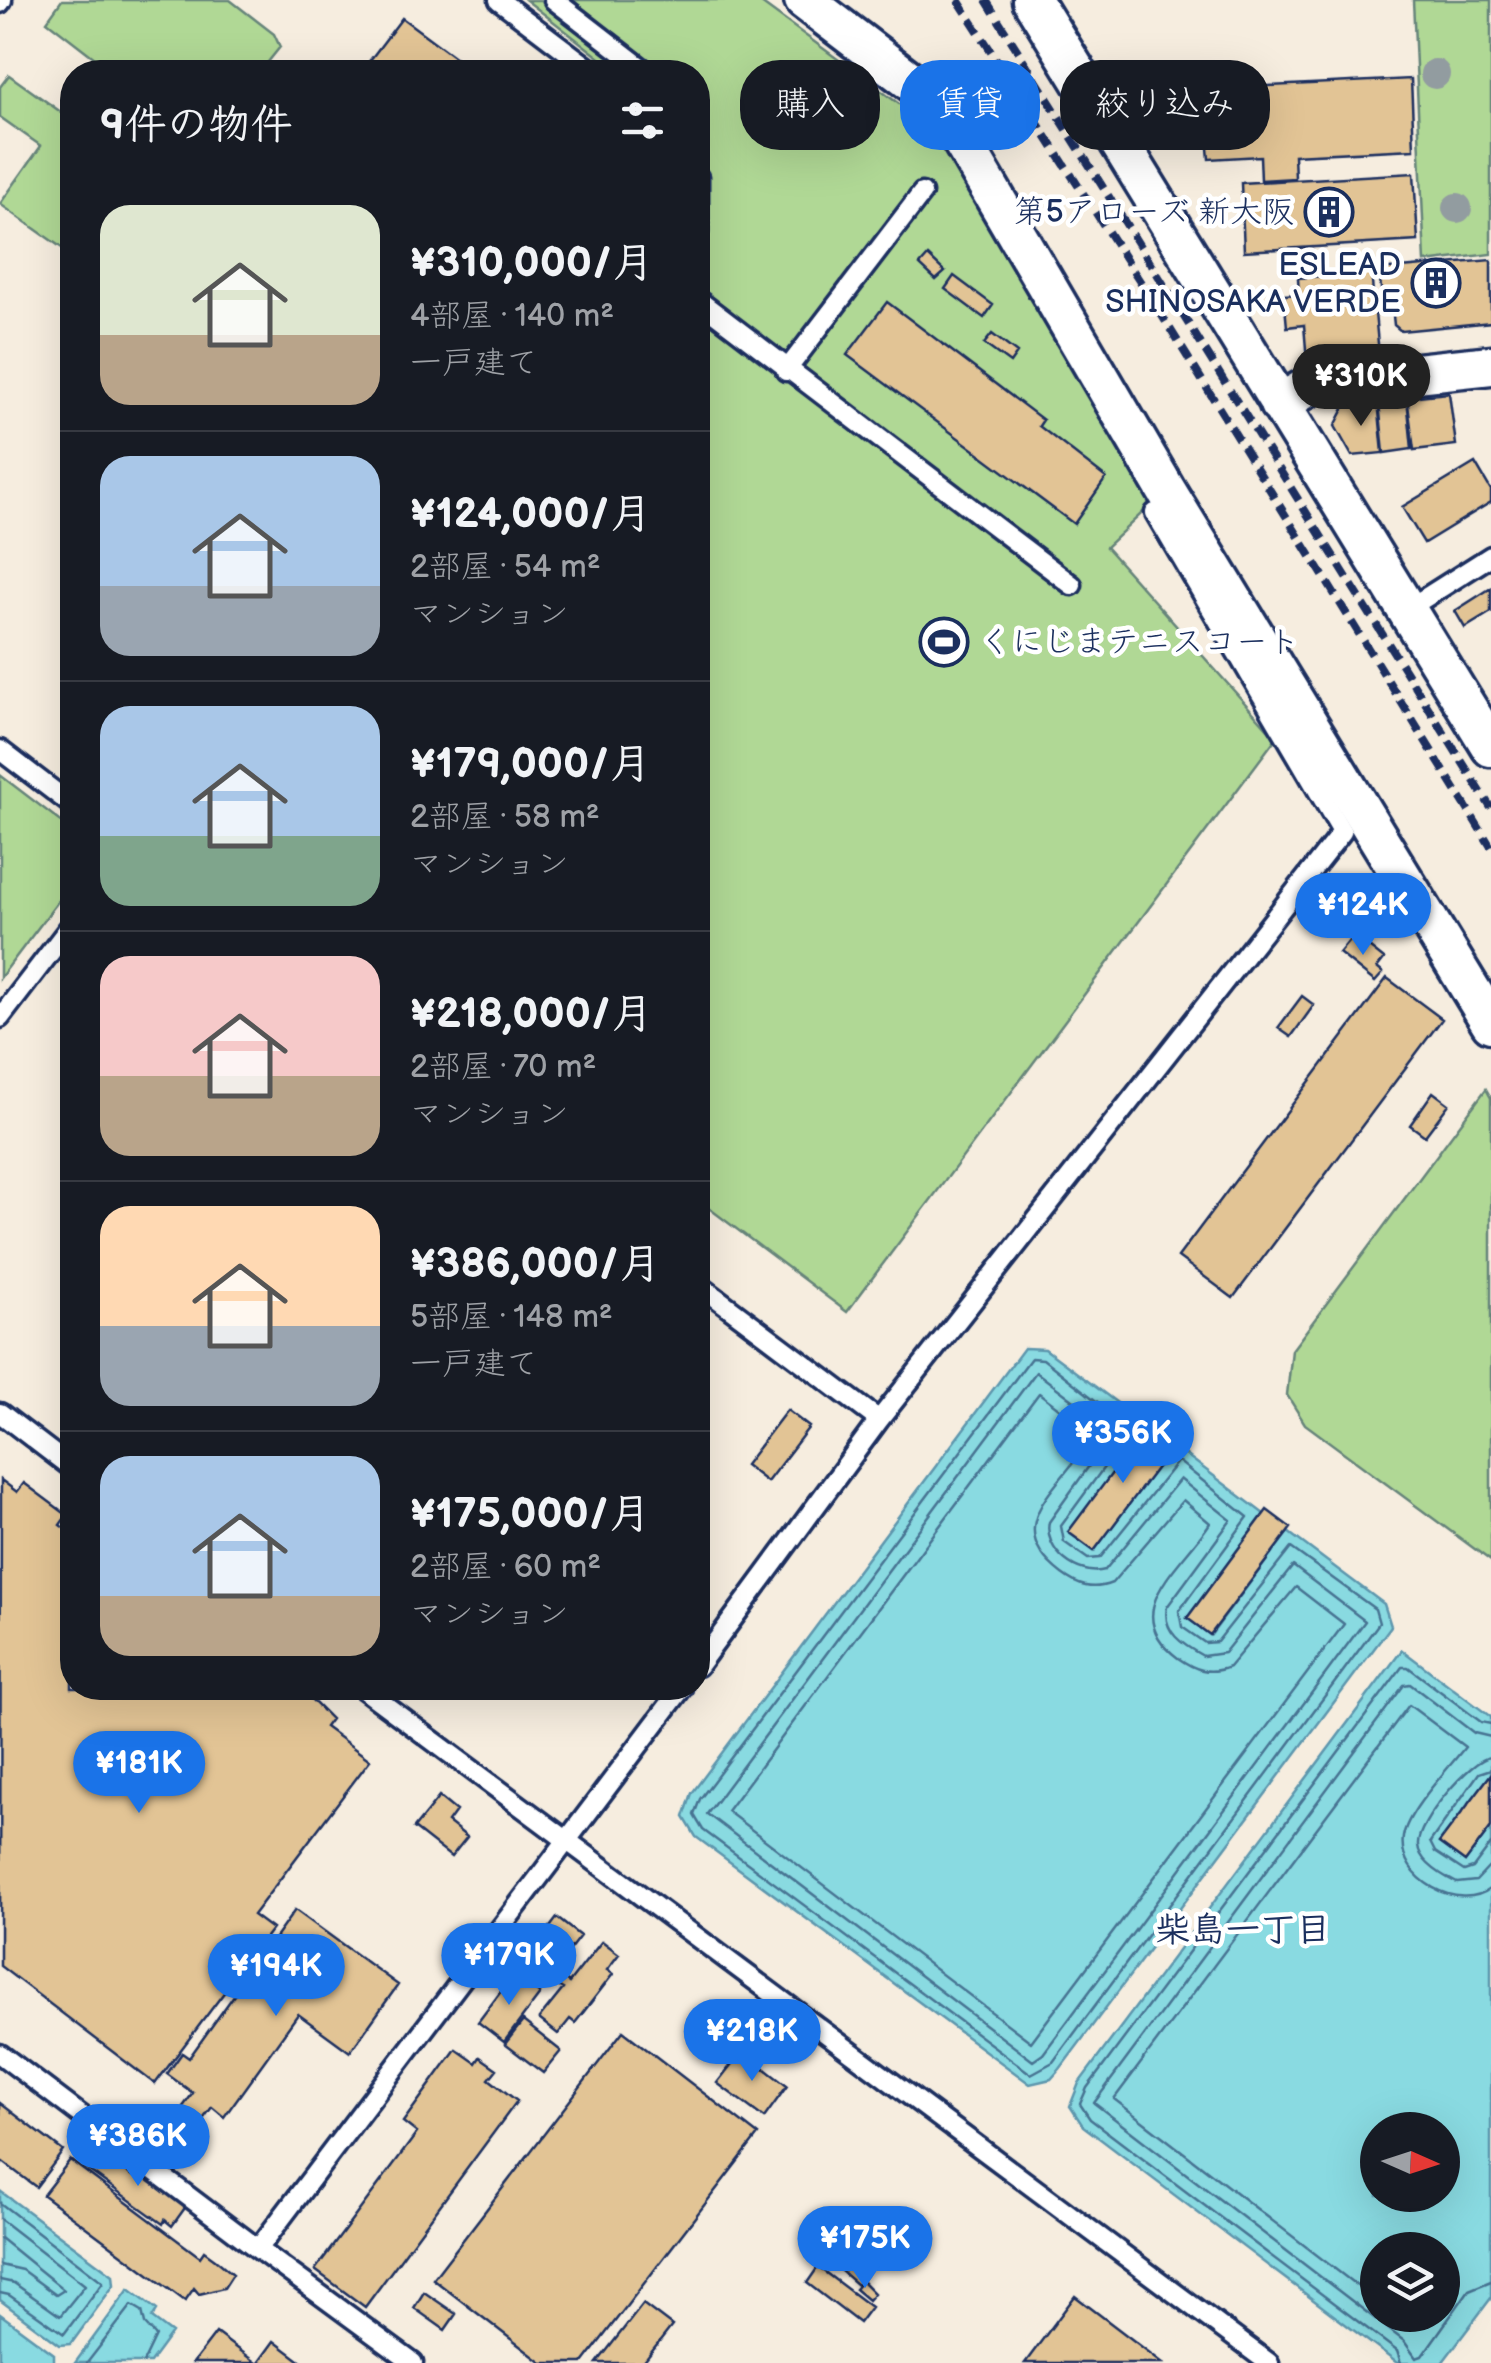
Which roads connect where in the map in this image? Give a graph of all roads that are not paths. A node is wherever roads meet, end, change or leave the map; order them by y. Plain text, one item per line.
1 (499, 0) edge
2 (554, 0) edge
3 (804, 0) edge
4 (1032, 0) edge
5 (578, 60) edge
6 (631, 60) edge
7 (922, 193) dead end
8 (710, 310) edge
9 (1491, 366) edge
10 (786, 371) junction
11 (1279, 404) junction
12 (1155, 514) dead end
13 (1491, 556) edge
14 (1072, 585) dead end
15 (1406, 610) junction
16 (1491, 747) edge
17 (0, 750) edge
18 (60, 797) edge
19 (60, 940) edge
20 (0, 1018) edge
21 (1491, 1023) edge
22 (710, 1293) edge
23 (0, 1413) edge
24 (879, 1420) junction
25 (60, 1459) edge
26 (710, 1650) edge
27 (378, 1700) edge
28 (673, 1700) edge
29 (567, 1843) junction
30 (0, 2054) edge
31 (258, 2249) junction
32 (413, 2363) edge
33 (1269, 2363) edge

1 - 5 lane
2 - 6 lane
3 - 21 street
4 - 11 street
7 - 10 lane
8 - 10 lane
9 - 11 street
10 - 14 lane
11 - 15 street
12 - 24 lane
13 - 15 lane
15 - 16 street
17 - 18 lane
19 - 20 lane
22 - 24 lane
23 - 25 lane
24 - 26 lane
27 - 29 lane
28 - 29 lane
29 - 31 lane
29 - 33 lane
30 - 31 lane
31 - 32 lane

